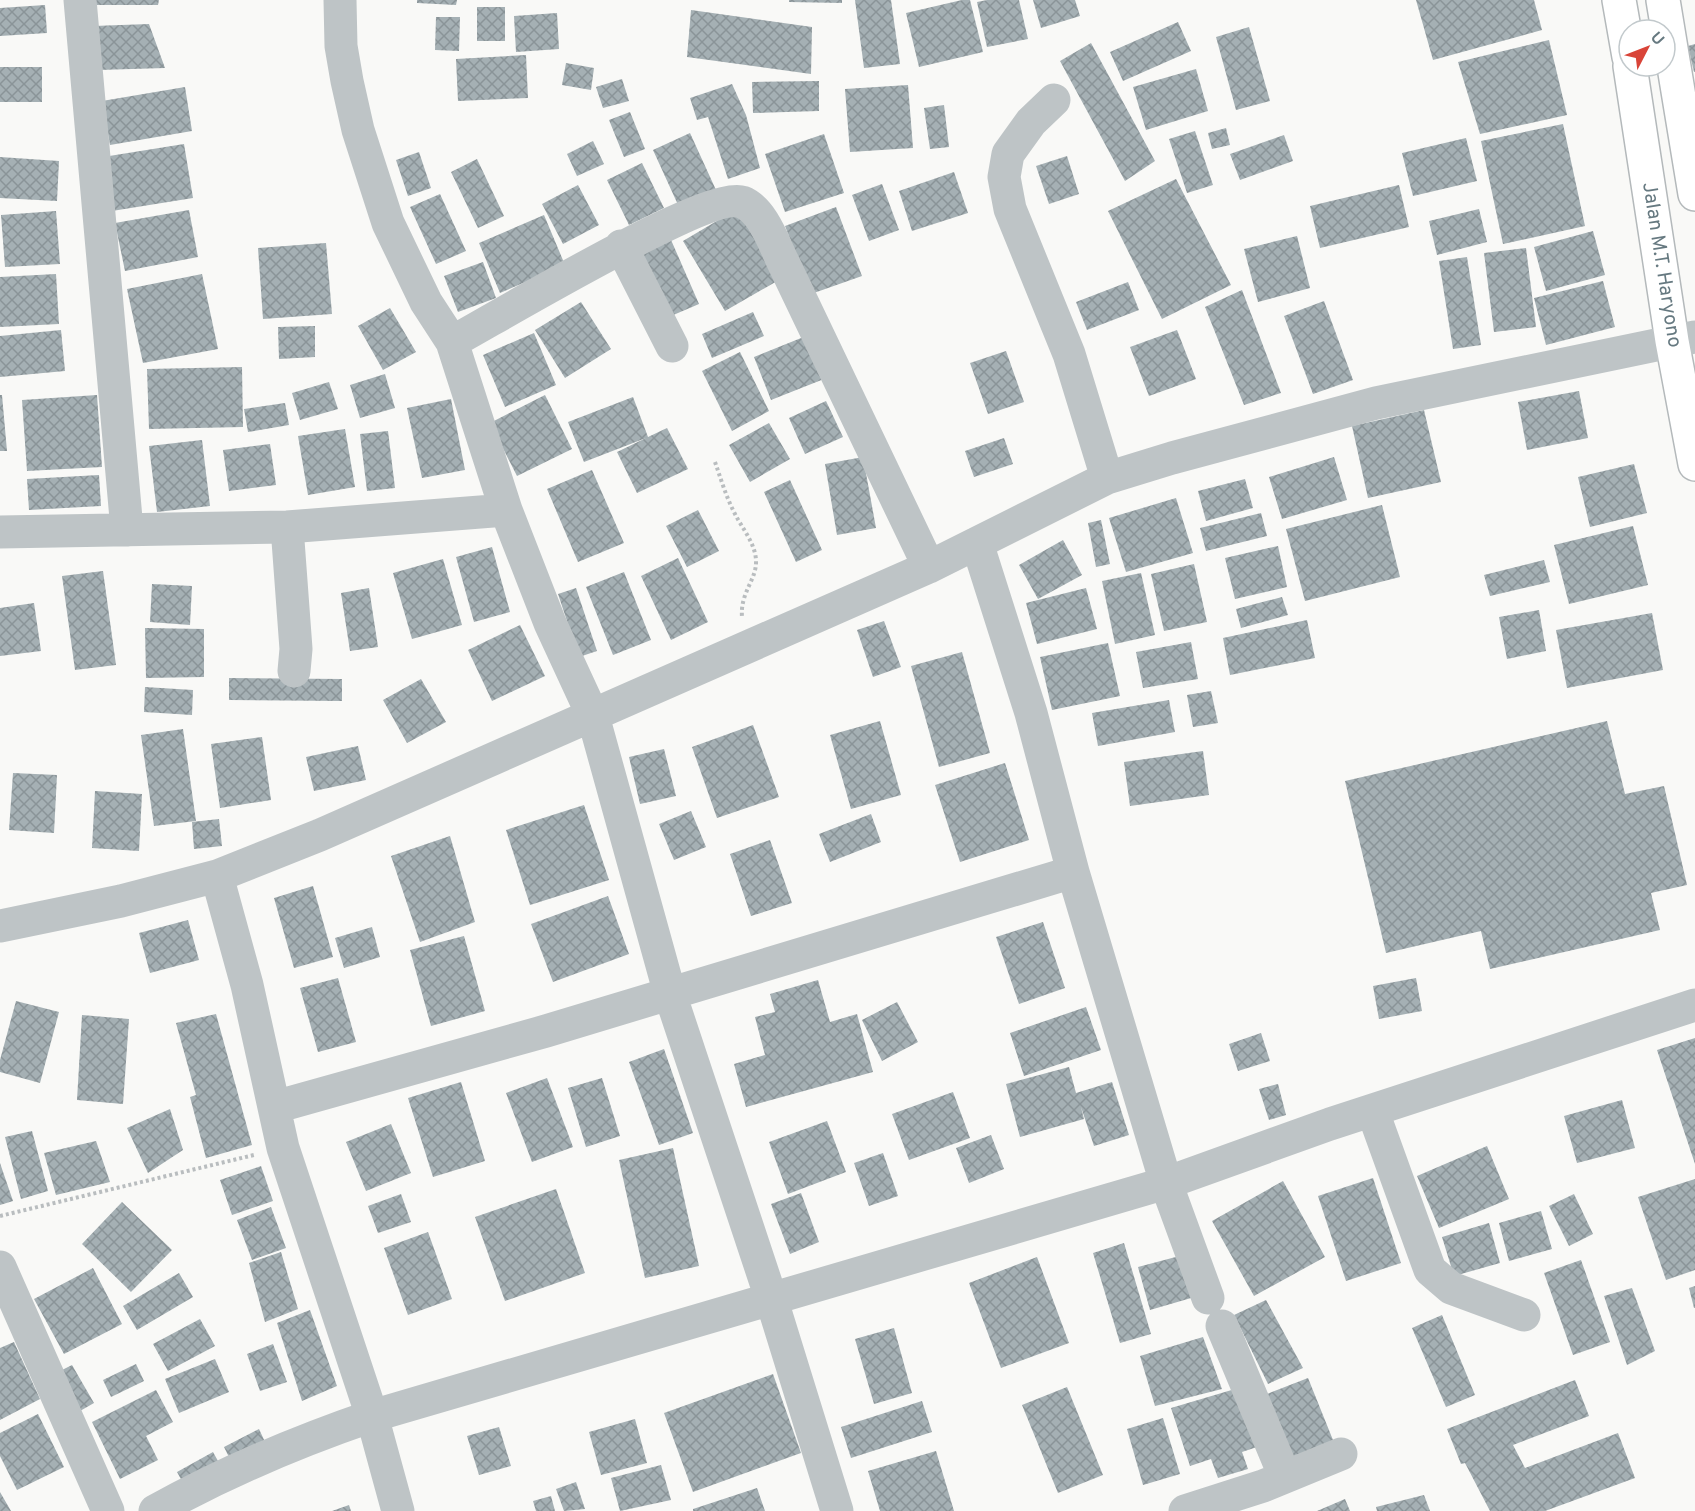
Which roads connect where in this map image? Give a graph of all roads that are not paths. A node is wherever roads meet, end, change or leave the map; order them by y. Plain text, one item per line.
1 (80, 0) edge
2 (339, 0) edge
3 (1619, 0) edge
4 (1662, 0) edge
5 (1622, 18) edge
6 (1632, 78) edge
7 (1054, 100) dead end
8 (1695, 194) edge
9 (621, 246) junction
10 (1684, 339) edge
11 (452, 342) junction
12 (672, 346) dead end
13 (1695, 464) edge
14 (1107, 478) junction
15 (506, 510) junction
16 (287, 527) junction
17 (127, 530) junction
18 (0, 532) edge
19 (977, 543) junction
20 (929, 567) junction
21 (294, 671) dead end
22 (593, 716) junction
23 (1073, 872) junction
24 (217, 876) junction
25 (0, 926) edge
26 (670, 994) junction
27 (1695, 1005) edge
28 (275, 1107) junction
29 (1373, 1112) junction
30 (1166, 1183) junction
31 (0, 1267) edge
32 (772, 1301) junction
33 (1524, 1315) dead end
34 (372, 1416) junction
35 (1341, 1454) dead end
36 (1285, 1476) junction
37 (108, 1511) edge
38 (155, 1511) edge
39 (398, 1511) edge
40 (837, 1511) edge
41 (1185, 1511) edge

1 - 17 street
2 - 11 street
3 - 5 highway
4 - 8 highway
6 - 10 highway, Jalan M.T. Haryono
7 - 14 street
9 - 11 street
9 - 12 street
9 - 20 street
10 - 13 highway, Jalan M.T. Haryono
10 - 14 street
11 - 15 street
14 - 19 street
15 - 16 street
15 - 22 street
16 - 17 street
16 - 21 street
17 - 18 street
19 - 20 street
19 - 23 street
20 - 22 street
22 - 24 street
22 - 26 street
23 - 26 street
23 - 30 street
24 - 25 street
24 - 28 street
26 - 28 street
26 - 32 street
27 - 29 street
28 - 34 street
29 - 30 street
29 - 33 street
30 - 32 street
30 - 36 street
31 - 37 street
32 - 34 street
32 - 40 street
34 - 38 street
34 - 39 street
35 - 36 street
36 - 41 street

